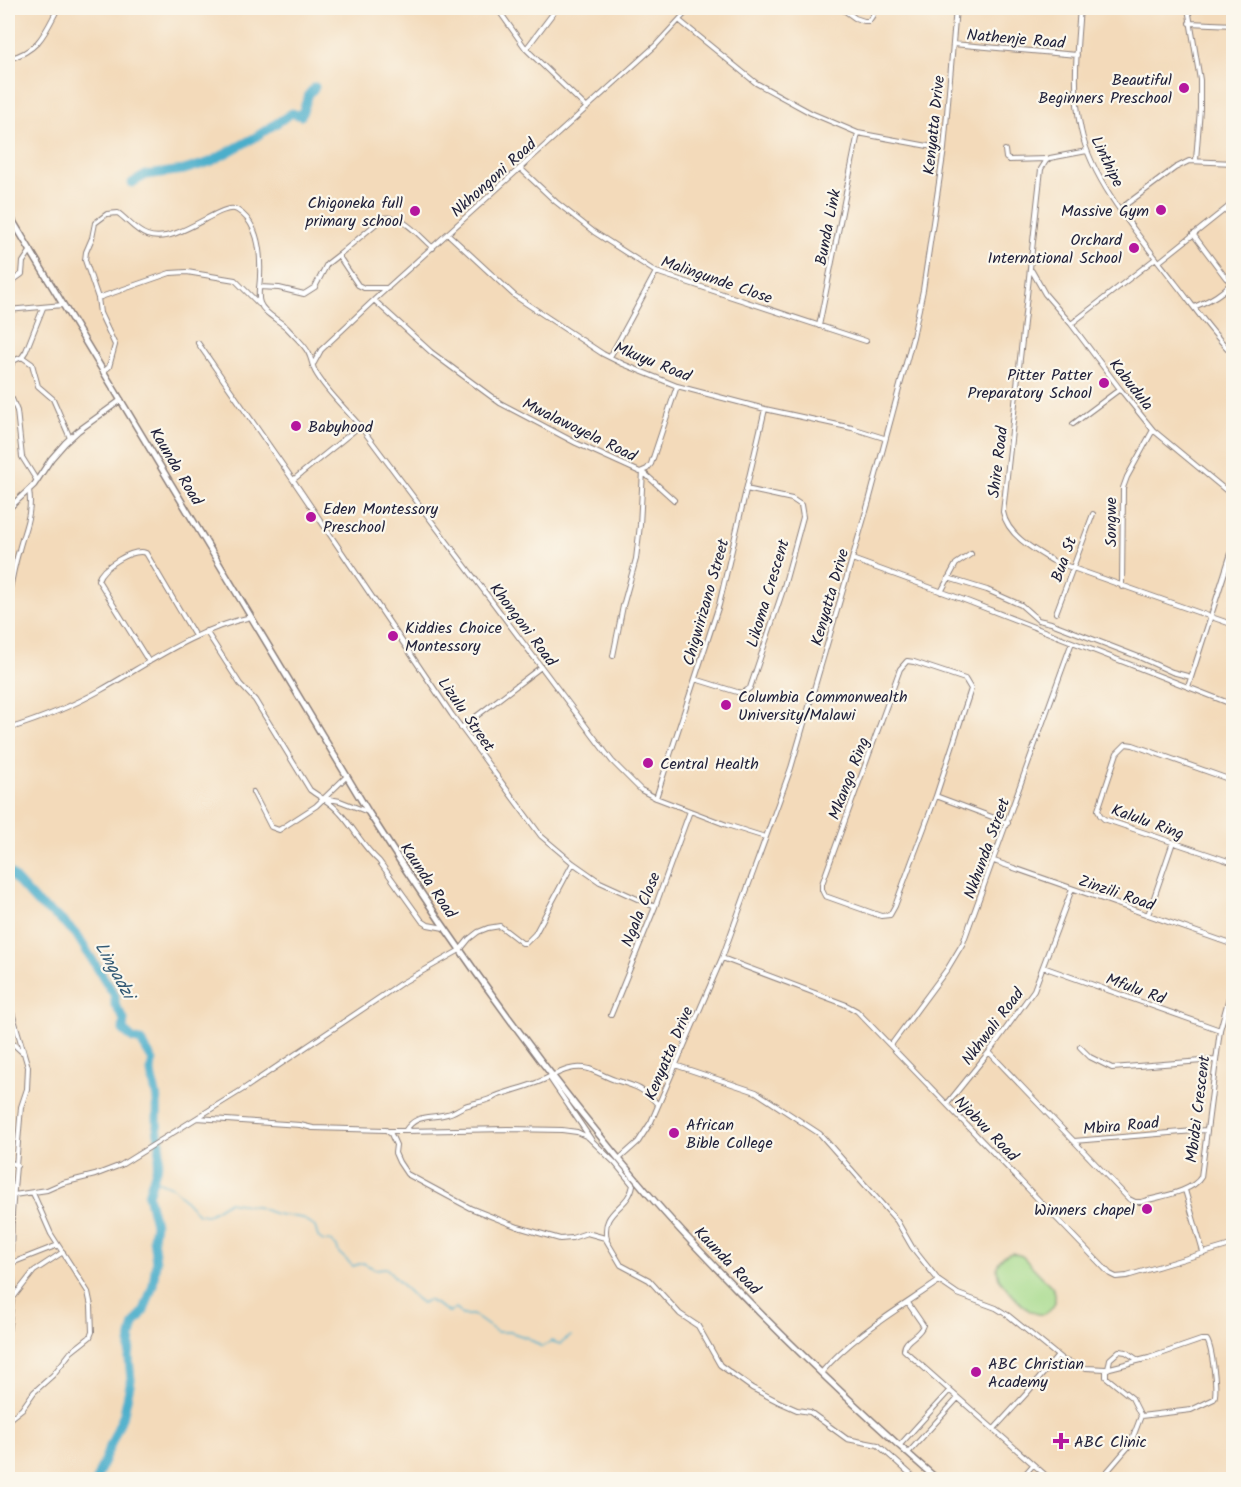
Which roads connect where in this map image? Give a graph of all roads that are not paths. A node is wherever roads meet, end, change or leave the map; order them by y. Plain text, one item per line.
1 (58, 8) edge
2 (497, 8) edge
3 (557, 8) edge
4 (690, 8) edge
5 (841, 8) edge
6 (874, 8) edge
7 (956, 8) edge
8 (1080, 8) edge
9 (1188, 8) edge
10 (680, 21) junction
11 (1189, 23) junction
12 (1233, 25) edge
13 (953, 44) junction
14 (526, 49) junction
15 (1077, 55) junction
16 (8, 59) edge
17 (587, 108) junction
18 (858, 133) junction
19 (944, 149) junction
20 (1005, 150) dead end
21 (1087, 151) junction
22 (1050, 158) junction
23 (1196, 160) junction
24 (1233, 163) edge
25 (520, 168) junction
26 (1233, 197) edge
27 (1120, 209) junction
28 (8, 213) edge
29 (448, 234) junction
30 (1193, 234) junction
31 (1233, 236) edge
32 (433, 248) junction
33 (31, 250) junction
34 (340, 254) junction
35 (1158, 260) junction
36 (1031, 268) junction
37 (656, 272) junction
38 (1233, 282) edge
39 (8, 284) edge
40 (259, 286) junction
41 (389, 288) junction
42 (98, 298) junction
43 (374, 300) junction
44 (63, 305) junction
45 (261, 306) junction
46 (1194, 307) junction
47 (43, 308) junction
48 (8, 310) edge
49 (1071, 324) junction
50 (819, 326) junction
51 (866, 341) dead end
52 (198, 343) dead end
53 (1233, 355) edge
54 (22, 357) junction
55 (610, 357) junction
56 (313, 363) junction
57 (104, 372) junction
58 (8, 373) edge
59 (677, 386) junction
60 (1120, 389) junction
61 (8, 399) edge
62 (121, 400) junction
63 (765, 409) junction
64 (1073, 424) dead end
65 (360, 426) junction
66 (1153, 430) junction
67 (69, 438) junction
68 (884, 438) junction
69 (643, 471) junction
70 (293, 480) junction
71 (37, 481) junction
72 (746, 489) junction
73 (29, 490) junction
74 (1233, 497) edge
75 (675, 500) dead end
76 (8, 509) edge
77 (1093, 513) dead end
78 (1233, 543) edge
79 (971, 554) dead end
80 (852, 560) junction
81 (1073, 569) junction
82 (948, 578) junction
83 (1122, 586) junction
84 (941, 592) junction
85 (8, 597) edge
86 (1056, 613) dead end
87 (251, 617) junction
88 (1210, 618) junction
89 (1233, 625) edge
90 (206, 632) junction
91 (195, 636) junction
92 (1072, 642) junction
93 (613, 656) dead end
94 (149, 662) junction
95 (541, 667) junction
96 (1191, 677) junction
97 (695, 679) junction
98 (1188, 687) junction
99 (1233, 705) edge
100 (461, 728) junction
101 (8, 729) edge
102 (347, 776) junction
103 (1233, 781) edge
104 (253, 792) dead end
105 (936, 796) junction
106 (324, 798) junction
107 (656, 798) junction
108 (690, 811) junction
109 (369, 813) junction
110 (1008, 823) junction
111 (765, 837) junction
112 (1173, 843) junction
113 (994, 861) junction
114 (573, 863) junction
115 (1233, 863) edge
116 (1072, 889) junction
117 (655, 907) junction
118 (1148, 915) junction
119 (445, 928) junction
120 (1233, 945) edge
121 (460, 950) junction
122 (722, 958) junction
123 (1043, 968) junction
124 (8, 972) edge
125 (1233, 979) edge
126 (8, 1005) edge
127 (11, 1009) junction
128 (611, 1015) dead end
129 (1220, 1030) junction
130 (8, 1039) edge
131 (891, 1045) junction
132 (1080, 1047) dead end
133 (989, 1052) junction
134 (25, 1054) junction
135 (1215, 1060) junction
136 (675, 1065) junction
137 (551, 1076) junction
138 (947, 1104) junction
139 (658, 1105) junction
140 (197, 1118) junction
141 (1206, 1130) junction
142 (389, 1131) junction
143 (405, 1131) junction
144 (591, 1140) junction
145 (1074, 1141) junction
146 (620, 1159) junction
147 (8, 1161) edge
148 (17, 1166) junction
149 (1185, 1190) junction
150 (33, 1193) junction
151 (14, 1195) junction
152 (10, 1201) edge
153 (607, 1240) junction
154 (1233, 1244) edge
155 (58, 1245) junction
156 (63, 1252) junction
157 (1203, 1252) junction
158 (9, 1257) edge
159 (12, 1263) junction
160 (939, 1281) junction
161 (13, 1299) junction
162 (908, 1303) junction
163 (8, 1332) edge
164 (1057, 1356) junction
165 (1138, 1360) junction
166 (1107, 1369) junction
167 (821, 1373) junction
168 (949, 1391) junction
169 (958, 1398) junction
170 (1141, 1416) junction
171 (8, 1420) edge
172 (994, 1428) junction
173 (899, 1446) junction
174 (908, 1454) junction
175 (1033, 1465) junction
176 (930, 1473) junction
177 (1043, 1473) junction
178 (917, 1479) edge
179 (923, 1479) edge
180 (938, 1479) edge
181 (1020, 1479) edge
182 (1037, 1479) edge
183 (1051, 1479) edge
184 (1100, 1479) edge

1 - 16 street
2 - 14 street
3 - 14 street
4 - 10 street, Nkhongoni Road
5 - 6 street
7 - 13 street, Kenyatta Drive
8 - 15 street, Linthipe
9 - 11 street
10 - 17 street, Nkhongoni Road
10 - 18 street
11 - 12 street
11 - 23 street
13 - 15 street, Nathenje Road
13 - 19 street, Kenyatta Drive
14 - 17 street
15 - 21 street, Linthipe
17 - 25 street, Nkhongoni Road
18 - 19 street
18 - 50 street, Bunda Link
19 - 68 street, Kenyatta Drive
20 - 22 street
21 - 22 street
21 - 27 street, Linthipe
22 - 36 street, Shire Road
23 - 24 street
23 - 27 street
25 - 29 street, Nkhongoni Road
25 - 37 street, Malingunde Close
26 - 30 street
26 - 31 street
27 - 35 street, Linthipe
28 - 33 main road, Kaunda Road
29 - 32 street, Nkhongoni Road
29 - 55 street, Mkuyu Road
30 - 35 street
30 - 38 street
32 - 34 street
32 - 41 street, Nkhongoni Road
33 - 39 street
33 - 44 main road, Kaunda Road
34 - 40 street
34 - 41 street
35 - 46 street, Linthipe
35 - 49 street
36 - 49 street, Kabudula
36 - 81 street, Shire Road
37 - 50 street, Malingunde Close
37 - 55 street
38 - 46 street
40 - 42 street
40 - 45 street
41 - 43 street, Nkhongoni Road
42 - 45 street, Khongoni Road
42 - 57 street
43 - 56 street, Nkhongoni Road
43 - 69 street, Mwalawoyela Road
44 - 47 street
44 - 57 main road, Kaunda Road
45 - 56 street, Khongoni Road
46 - 53 street, Linthipe
47 - 48 street
47 - 54 street
49 - 60 street, Kabudula
50 - 51 street, Malingunde Close
52 - 70 street, Lizulu Street
54 - 58 street
54 - 67 street
55 - 59 street, Mkuyu Road
56 - 65 street, Khongoni Road
57 - 62 main road, Kaunda Road
59 - 63 street, Mkuyu Road
59 - 69 street, Mwalawoyela Road
60 - 64 street
60 - 66 street, Kabudula
61 - 71 street
62 - 67 street
62 - 87 main road, Kaunda Road
63 - 68 street, Mkuyu Road
63 - 72 street, Chigwirizano Street
65 - 70 street
65 - 95 street, Khongoni Road
66 - 74 street, Kabudula
66 - 83 street, Songwe
67 - 71 street
68 - 80 street, Kenyatta Drive
69 - 75 street
69 - 93 street
70 - 100 street, Lizulu Street
71 - 73 street
72 - 97 street, Chigwirizano Street
72 - 97 street, Likoma Crescent
73 - 76 street
73 - 85 street
77 - 81 street, Bua St
78 - 88 street
79 - 82 street
80 - 84 street
80 - 111 street, Kenyatta Drive
81 - 83 street, Shire Road
81 - 86 street, Bua St
82 - 84 street
82 - 96 street
83 - 88 street, Shire Road
84 - 92 street
87 - 90 street
87 - 102 main road, Kaunda Road
88 - 89 street, Shire Road
88 - 96 street
90 - 91 street
90 - 106 street
91 - 94 street
91 - 94 street
92 - 98 street
92 - 110 street, Nkhunda Street
94 - 101 street
95 - 100 street
95 - 107 street, Khongoni Road
96 - 98 street
97 - 107 street, Chigwirizano Street
98 - 99 street
100 - 114 street, Lizulu Street
102 - 106 street
102 - 109 main road, Kaunda Road
103 - 112 street, Kalulu Ring
104 - 106 street
105 - 105 street, Mkango Ring
105 - 110 street
106 - 109 street
106 - 119 street
107 - 108 street, Khongoni Road
108 - 111 street, Khongoni Road
108 - 117 street, Ngala Close
109 - 119 main road, Kaunda Road
110 - 113 street, Nkhunda Street
111 - 122 street, Kenyatta Drive
112 - 115 street, Kalulu Ring
112 - 118 street
113 - 116 street, Zinzili Road
113 - 131 street, Nkhunda Street
114 - 117 street, Lizulu Street
114 - 121 street
116 - 118 street, Zinzili Road
116 - 123 street, Nkhwali Road
117 - 128 street, Ngala Close
118 - 120 street, Zinzili Road
119 - 121 main road, Kaunda Road
121 - 137 main road, Kaunda Road
121 - 140 street
122 - 131 street, Njobvu Road
122 - 136 street, Kenyatta Drive
123 - 129 street, Mfulu Rd
123 - 133 street, Nkhwali Road
124 - 127 street
125 - 129 street, Mbidzi Crescent
126 - 127 street
127 - 134 street
129 - 135 street, Mbidzi Crescent
130 - 134 street
131 - 138 street, Njobvu Road
132 - 135 street
133 - 138 street, Nkhwali Road
133 - 145 street
134 - 148 street
135 - 141 street, Mbidzi Crescent
136 - 139 street, Kenyatta Drive
136 - 160 street
137 - 139 street
137 - 143 street
137 - 144 street
137 - 146 main road, Kaunda Road
138 - 157 street, Njobvu Road
139 - 146 street, Kenyatta Drive
140 - 142 street
140 - 150 street
141 - 145 street, Mbira Road
141 - 149 street, Mbidzi Crescent
142 - 143 street
142 - 153 street
143 - 144 street
144 - 153 street
145 - 149 street
146 - 167 main road, Kaunda Road
147 - 148 street
148 - 151 street
149 - 157 street
150 - 151 street
150 - 155 street
151 - 152 street
152 - 158 street
153 - 178 street
154 - 157 street, Njobvu Road
155 - 156 street
155 - 159 street
156 - 161 street
156 - 171 street
158 - 159 street
159 - 161 street
160 - 162 street
160 - 164 street
161 - 163 street
162 - 167 street
162 - 168 street
164 - 166 street
164 - 172 street
165 - 166 street
165 - 166 street
165 - 170 street
166 - 170 street
167 - 173 main road, Kaunda Road
168 - 169 street
168 - 173 street
169 - 172 street
169 - 174 street
170 - 184 street
172 - 175 street
173 - 174 main road, Kaunda Road
174 - 176 main road, Kaunda Road
175 - 177 street
175 - 181 street
176 - 179 street
176 - 180 main road, Kaunda Road
177 - 182 street
177 - 183 street

